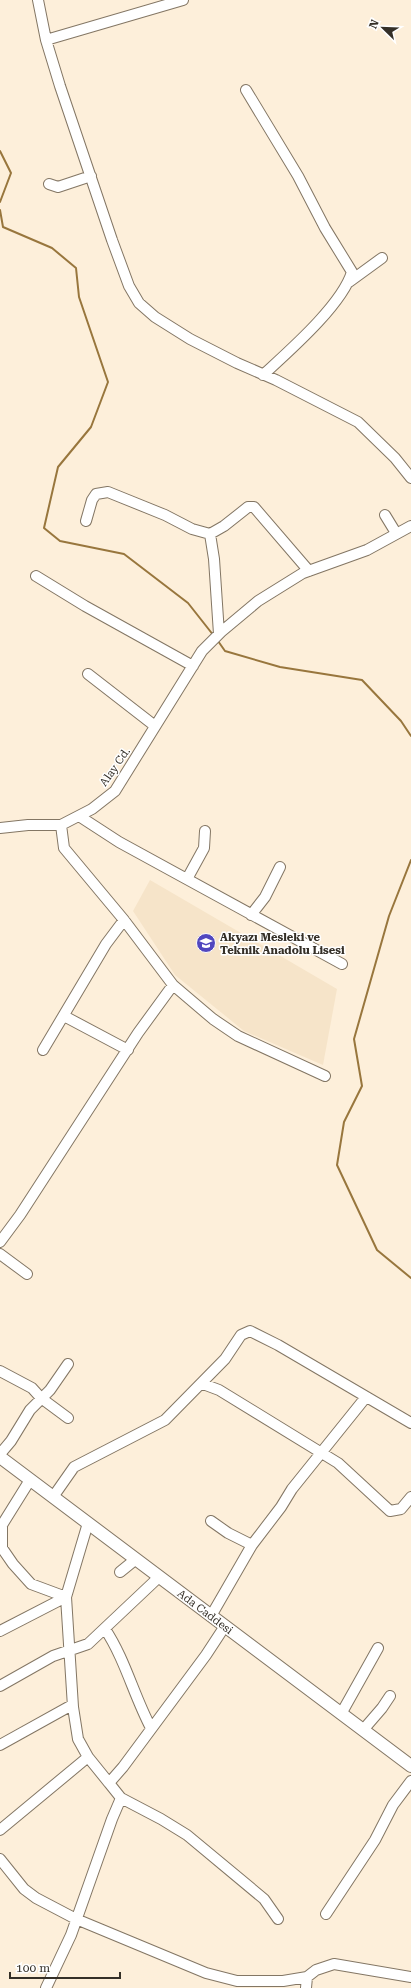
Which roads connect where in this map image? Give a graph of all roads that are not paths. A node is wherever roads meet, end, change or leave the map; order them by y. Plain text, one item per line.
1 (38, 0) edge
2 (183, 0) edge
3 (46, 40) junction
4 (246, 90) dead end
5 (91, 176) junction
6 (49, 184) dead end
7 (382, 258) dead end
8 (349, 282) junction
9 (263, 375) junction
10 (411, 478) edge
11 (385, 515) dead end
12 (86, 521) dead end
13 (411, 526) edge
14 (396, 533) junction
15 (210, 534) junction
16 (308, 572) junction
17 (36, 576) dead end
18 (220, 633) junction
19 (193, 666) junction
20 (88, 674) dead end
21 (155, 726) junction
22 (79, 816) junction
23 (61, 825) junction
24 (0, 828) edge
25 (205, 831) dead end
26 (280, 867) dead end
27 (187, 879) junction
28 (251, 915) junction
29 (124, 920) junction
30 (342, 964) dead end
31 (172, 985) junction
32 (64, 1016) junction
33 (43, 1050) dead end
34 (128, 1050) junction
35 (325, 1076) dead end
36 (0, 1242) edge
37 (0, 1254) edge
38 (27, 1274) dead end
39 (68, 1364) dead end
40 (2, 1375) edge
41 (203, 1384) junction
42 (366, 1397) junction
43 (41, 1398) junction
44 (68, 1418) dead end
45 (411, 1422) edge
46 (321, 1453) junction
47 (0, 1456) edge
48 (30, 1480) junction
49 (53, 1497) junction
50 (411, 1497) edge
51 (212, 1521) dead end
52 (88, 1523) junction
53 (1, 1526) edge
54 (252, 1545) junction
55 (1, 1548) edge
56 (136, 1559) junction
57 (120, 1572) dead end
58 (159, 1577) junction
59 (66, 1597) junction
60 (211, 1616) junction
61 (225, 1626) junction
62 (105, 1629) junction
63 (0, 1632) edge
64 (378, 1648) dead end
65 (70, 1650) junction
66 (0, 1686) edge
67 (390, 1696) dead end
68 (72, 1705) junction
69 (341, 1714) junction
70 (151, 1728) junction
71 (363, 1730) junction
72 (0, 1745) edge
73 (88, 1757) junction
74 (411, 1766) edge
75 (411, 1781) edge
76 (109, 1783) junction
77 (121, 1798) junction
78 (0, 1830) edge
79 (0, 1859) edge
80 (326, 1914) dead end
81 (76, 1919) junction
82 (278, 1919) dead end
83 (307, 1977) junction
84 (411, 1977) edge
85 (237, 1984) edge
86 (46, 1988) edge
87 (306, 1988) edge

1 - 3 street
2 - 3 street
3 - 5 street
4 - 8 street
5 - 6 street
5 - 9 street
7 - 8 street
8 - 9 street
9 - 10 street
11 - 14 street
12 - 15 street
13 - 14 street, Alay Cd.
14 - 16 street, Alay Cd.
15 - 16 street
15 - 18 street
16 - 18 street, Alay Cd.
17 - 19 street
18 - 19 street, Alay Cd.
19 - 21 street, Alay Cd.
20 - 21 street
21 - 22 street, Alay Cd.
22 - 23 street, Alay Cd.
22 - 27 street
23 - 24 street, Alay Cd.
23 - 29 street
25 - 27 street
26 - 28 street
27 - 28 street
28 - 30 street
29 - 31 street
29 - 32 street
31 - 34 street
31 - 35 street
32 - 33 street
32 - 34 street
34 - 36 street
37 - 38 street
39 - 43 street
40 - 43 street
41 - 42 street
41 - 46 street
41 - 49 street
42 - 45 street
42 - 46 street
43 - 44 street
43 - 47 street
46 - 50 street
46 - 54 street
47 - 48 main road, Ada Caddesi
48 - 49 main road, Ada Caddesi
48 - 53 street
49 - 52 main road, Ada Caddesi
51 - 54 street
52 - 56 main road, Ada Caddesi
52 - 59 street
53 - 55 street
54 - 60 street
55 - 59 street
56 - 57 street
56 - 58 main road, Ada Caddesi
58 - 60 main road, Ada Caddesi
58 - 62 street
59 - 63 street
59 - 65 street
60 - 61 main road, Ada Caddesi
61 - 69 main road, Ada Caddesi
61 - 70 street
62 - 65 street
62 - 70 street
64 - 69 street
65 - 66 street
65 - 68 street
67 - 71 street
68 - 72 street
68 - 73 street
69 - 71 main road, Ada Caddesi
70 - 76 street
71 - 74 main road, Ada Caddesi
73 - 76 street
73 - 78 street
75 - 80 street
76 - 77 street
77 - 81 street
77 - 82 street
79 - 81 street
81 - 85 street
81 - 86 street
83 - 84 street
83 - 85 street
83 - 87 street

